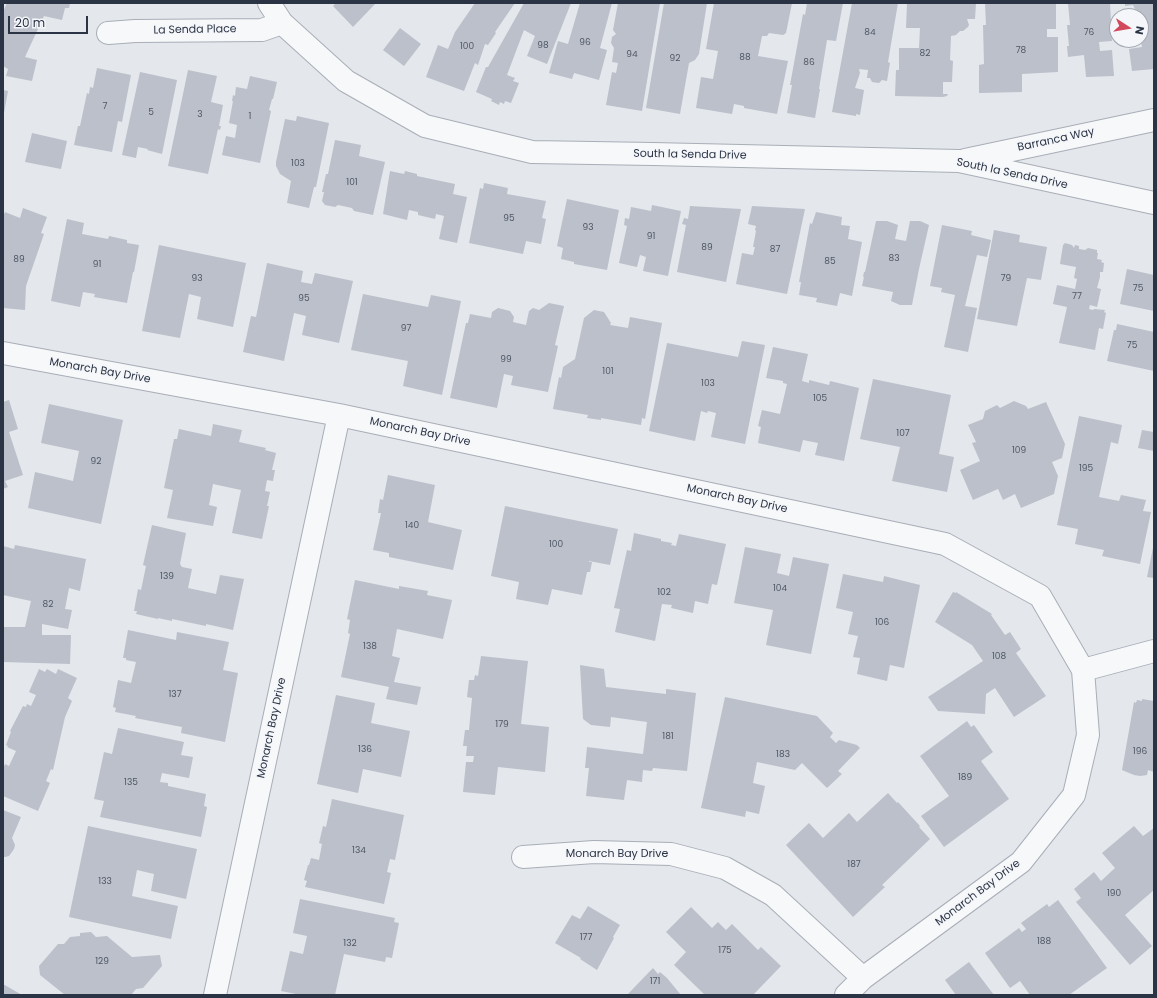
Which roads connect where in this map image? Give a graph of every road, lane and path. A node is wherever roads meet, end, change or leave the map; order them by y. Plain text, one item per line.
1 (269, 3) edge
2 (282, 23) junction
3 (108, 33) dead end
4 (1154, 120) edge
5 (959, 161) junction
6 (1154, 203) edge
7 (3, 353) edge
8 (339, 415) junction
9 (1154, 650) edge
10 (1083, 670) junction
11 (523, 856) dead end
12 (862, 978) junction
13 (215, 995) edge
14 (846, 995) edge

1 - 2 street, South la Senda Drive
2 - 3 street, La Senda Place
2 - 5 street, South la Senda Drive
4 - 5 street, Barranca Way
5 - 6 street, South la Senda Drive
7 - 8 street, Monarch Bay Drive
8 - 10 street, Monarch Bay Drive
8 - 13 street, Monarch Bay Drive
9 - 10 street
10 - 12 street, Monarch Bay Drive
11 - 12 street, Monarch Bay Drive
12 - 14 street, Monarch Bay Drive

